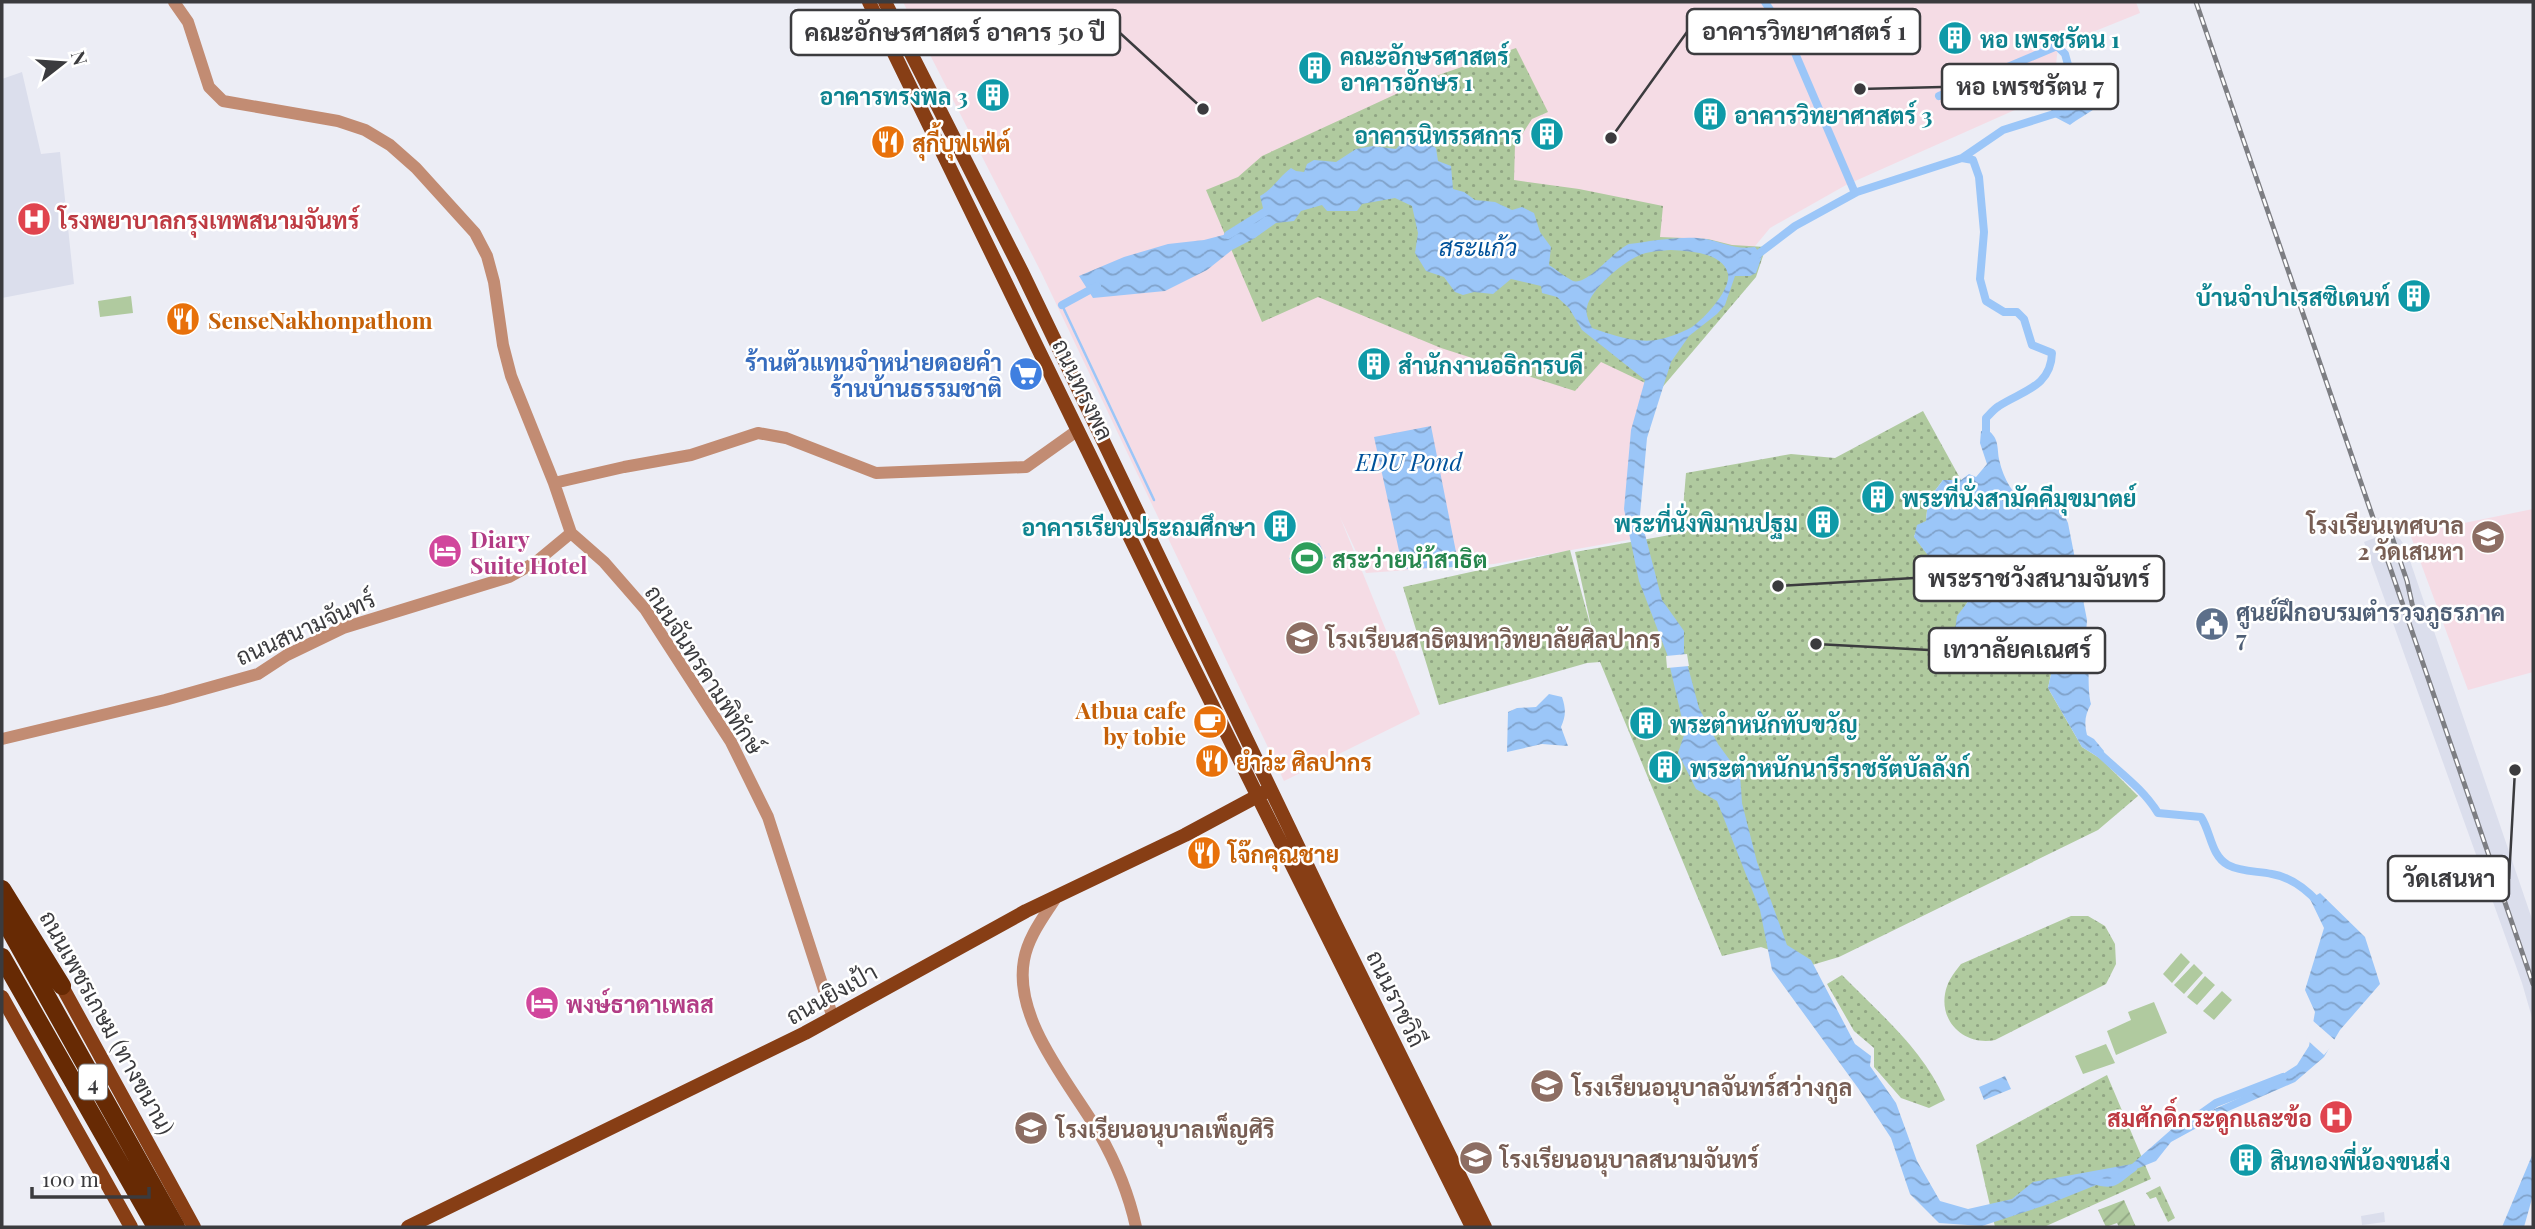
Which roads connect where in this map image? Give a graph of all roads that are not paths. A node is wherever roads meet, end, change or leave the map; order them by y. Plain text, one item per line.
1 (174, 2) edge
2 (869, 2) edge
3 (885, 2) edge
4 (1098, 429) junction
5 (1080, 434) junction
6 (554, 483) junction
7 (571, 534) junction
8 (2, 739) edge
9 (1264, 792) junction
10 (2, 876) edge
11 (2, 889) edge
12 (1055, 899) junction
13 (2, 916) edge
14 (2, 957) edge
15 (62, 986) junction
16 (2, 996) edge
17 (833, 1017) junction
18 (187, 1224) edge
19 (131, 1227) edge
20 (156, 1227) edge
21 (408, 1227) edge
22 (1136, 1227) edge
23 (1472, 1227) edge
24 (1485, 1227) edge

1 - 6 street
2 - 5 main road, ถนนทรงพล
3 - 4 main road, ถนนทรงพล
4 - 5 main road
4 - 9 main road, ถนนทรงพล
5 - 6 street
5 - 9 main road, ถนนทรงพล
6 - 7 street
7 - 8 street, ถนนสนามจันทร์
7 - 17 street, ถนนจันทรคามพิทักษ์
9 - 12 main road, ถนนยิงเป้า
9 - 23 main road, ถนนราชวิถี
9 - 24 main road, ถนนราชวิถี
10 - 15 main road, ถนนเพชรเกษม (ทางขนาน) / 4
11 - 15 highway
12 - 17 main road, ถนนยิงเป้า
12 - 22 street
13 - 18 highway, 4
14 - 20 highway, 4
15 - 18 main road, ถนนเพชรเกษม (ทางขนาน) / 4
16 - 19 main road, 4
17 - 21 main road, ถนนยิงเป้า

